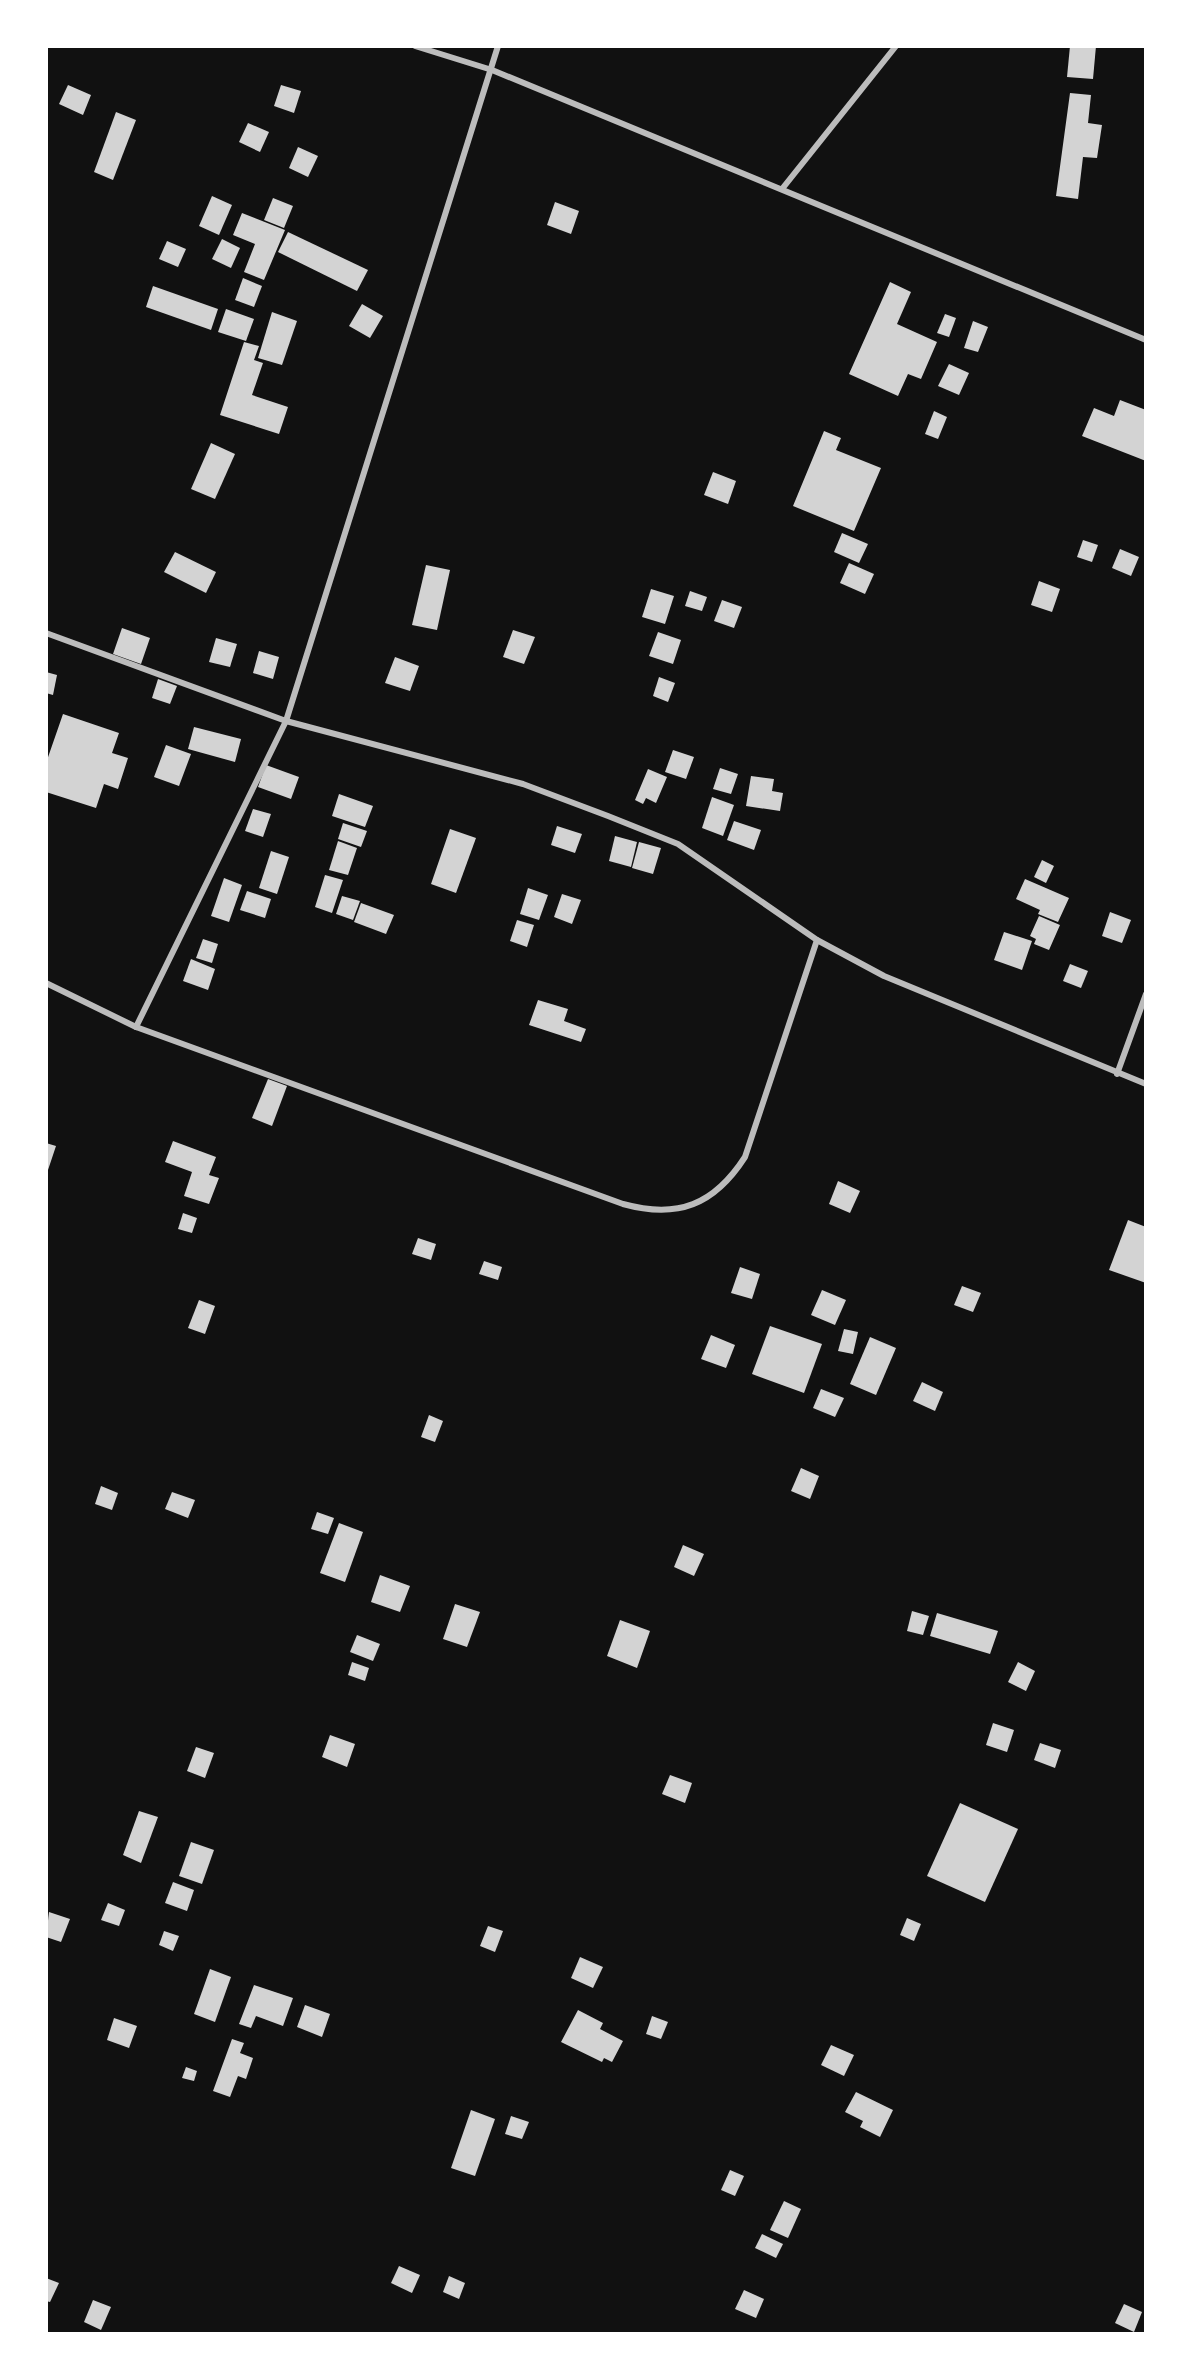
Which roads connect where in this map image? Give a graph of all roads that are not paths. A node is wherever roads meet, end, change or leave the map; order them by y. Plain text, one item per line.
1 (415, 46) edge
2 (498, 46) edge
3 (896, 46) edge
4 (492, 70) junction
5 (782, 189) junction
6 (1146, 340) edge
7 (46, 633) edge
8 (286, 721) junction
9 (817, 940) junction
10 (46, 982) edge
11 (1146, 994) edge
12 (136, 1027) junction
13 (1117, 1074) junction
14 (1146, 1084) edge

1 - 4 street
2 - 4 street
3 - 5 street
4 - 5 street
4 - 8 street
5 - 6 street
7 - 8 street
8 - 9 street
8 - 12 street
9 - 12 street
9 - 13 street
10 - 12 street
11 - 13 street
13 - 14 street

